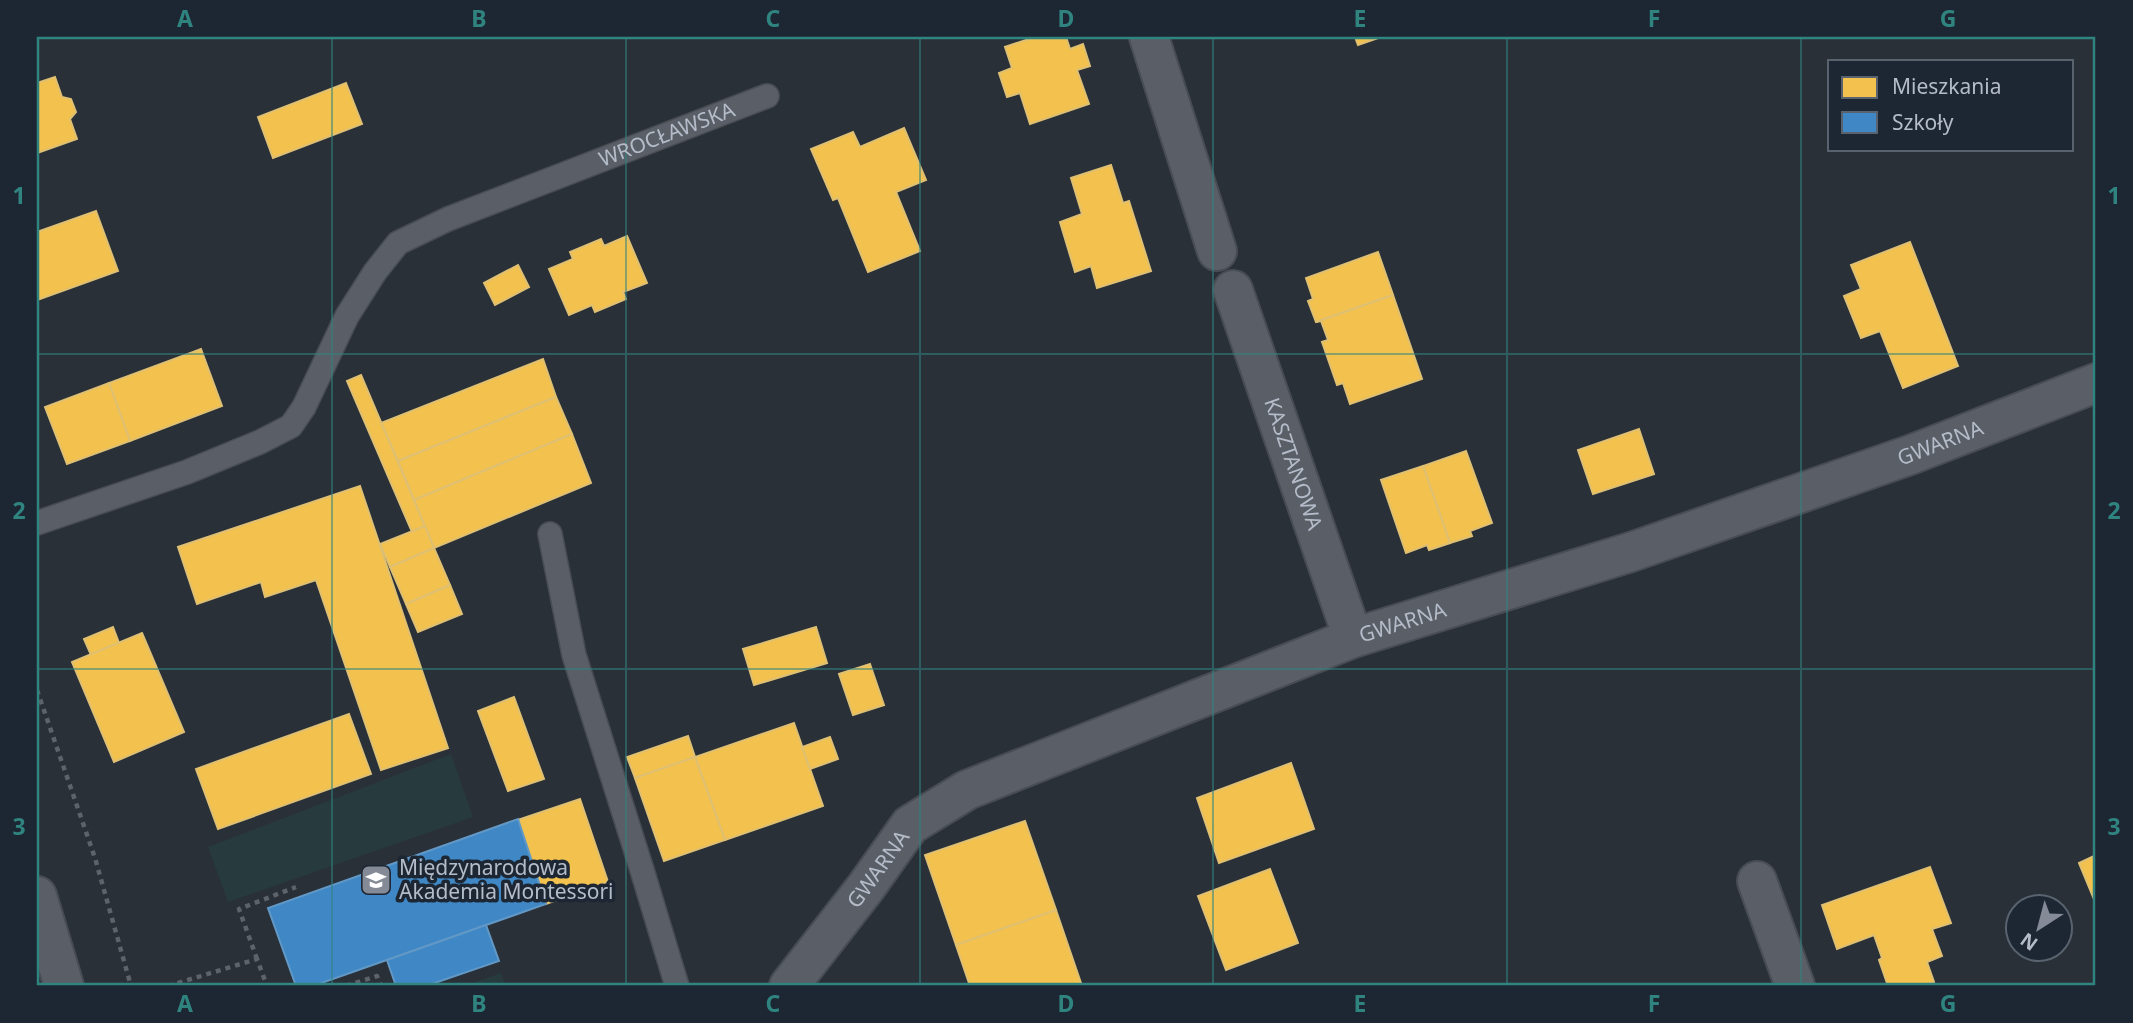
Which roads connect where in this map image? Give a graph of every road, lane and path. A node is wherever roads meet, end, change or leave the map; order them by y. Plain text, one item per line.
1 (1149, 37) edge
2 (767, 96) dead end
3 (1217, 251) dead end
4 (1233, 290) dead end
5 (2096, 383) edge
6 (37, 523) edge
7 (550, 534) dead end
8 (1353, 638) junction
9 (37, 690) edge
10 (1757, 881) dead end
11 (296, 887) dead end
12 (37, 897) edge
13 (257, 959) junction
14 (64, 986) edge
15 (131, 986) edge
16 (168, 986) edge
17 (267, 986) edge
18 (346, 986) edge
19 (381, 986) edge
20 (677, 986) edge
21 (789, 986) edge
22 (1795, 986) edge

1 - 3 street
2 - 6 lane, WROCŁAWSKA
4 - 8 street, KASZTANOWA
5 - 8 street, GWARNA
7 - 20 lane
8 - 21 street, GWARNA
9 - 15 path
10 - 22 street
11 - 13 path
12 - 14 street
13 - 16 path
13 - 17 path
18 - 19 path

